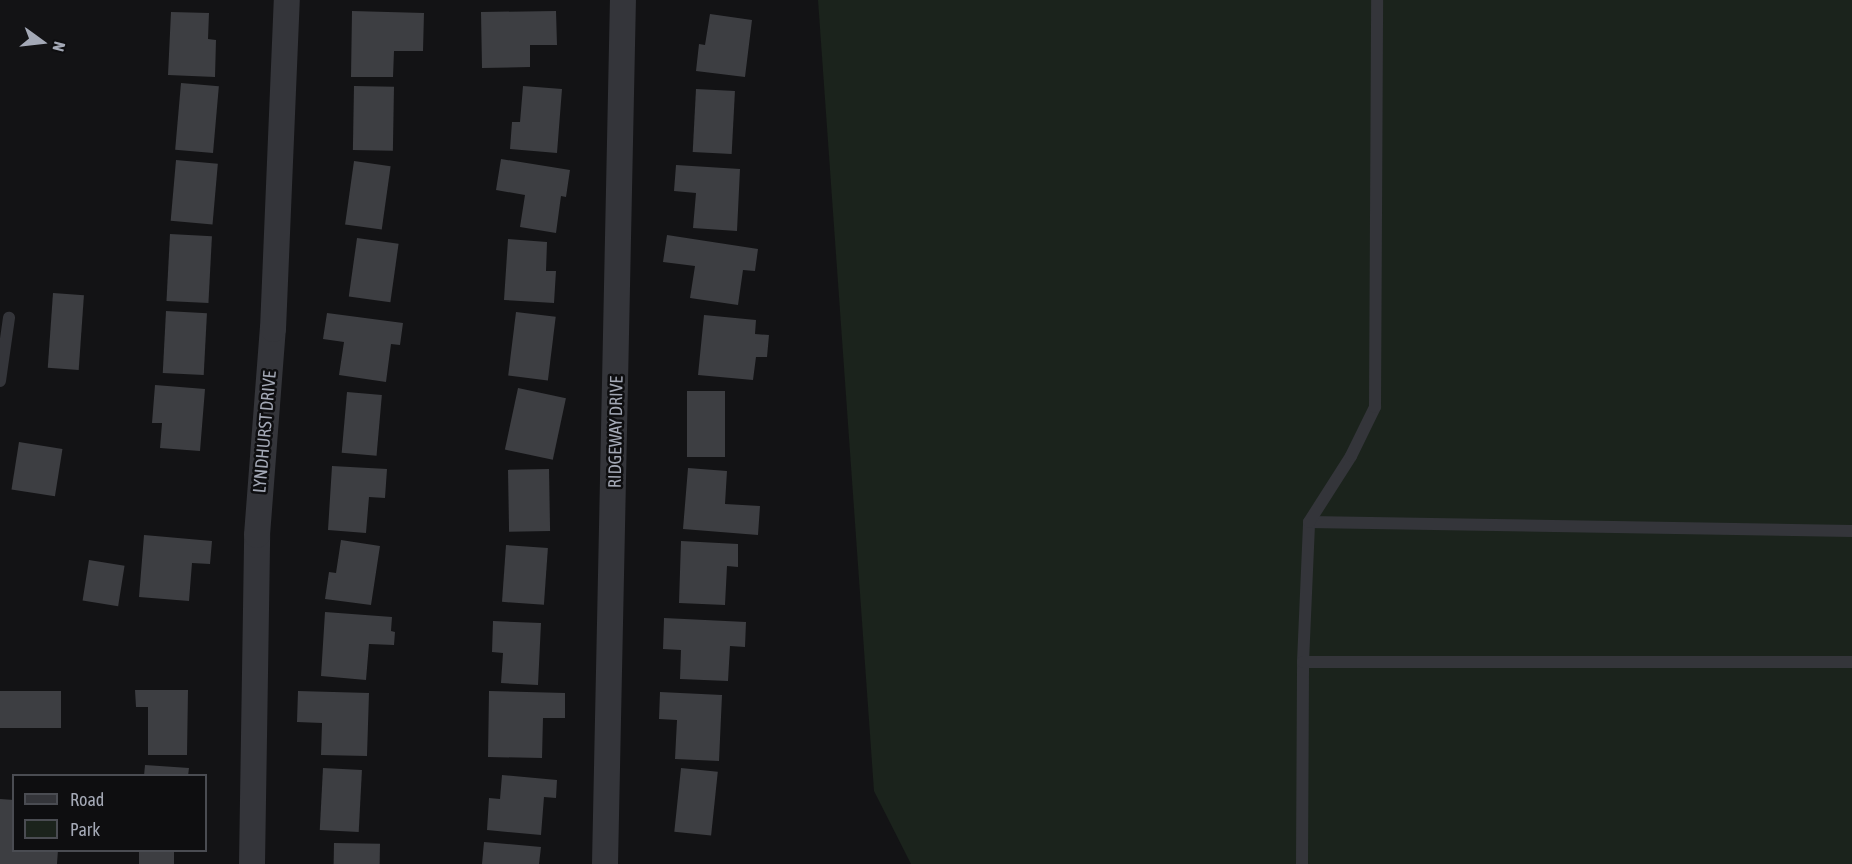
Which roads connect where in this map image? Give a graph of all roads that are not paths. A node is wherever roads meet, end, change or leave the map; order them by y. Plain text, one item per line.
1 (287, 0) edge
2 (623, 0) edge
3 (1377, 0) edge
4 (9, 318) dead end
5 (0, 381) edge
6 (1309, 522) junction
7 (1852, 531) edge
8 (1303, 662) junction
9 (1852, 662) edge
10 (252, 864) edge
11 (605, 864) edge
12 (1302, 864) edge

1 - 10 street, LYNDHURST DRIVE
2 - 11 street, RIDGEWAY DRIVE
3 - 6 lane
4 - 5 lane
6 - 7 lane
6 - 8 lane
8 - 9 lane
8 - 12 lane

